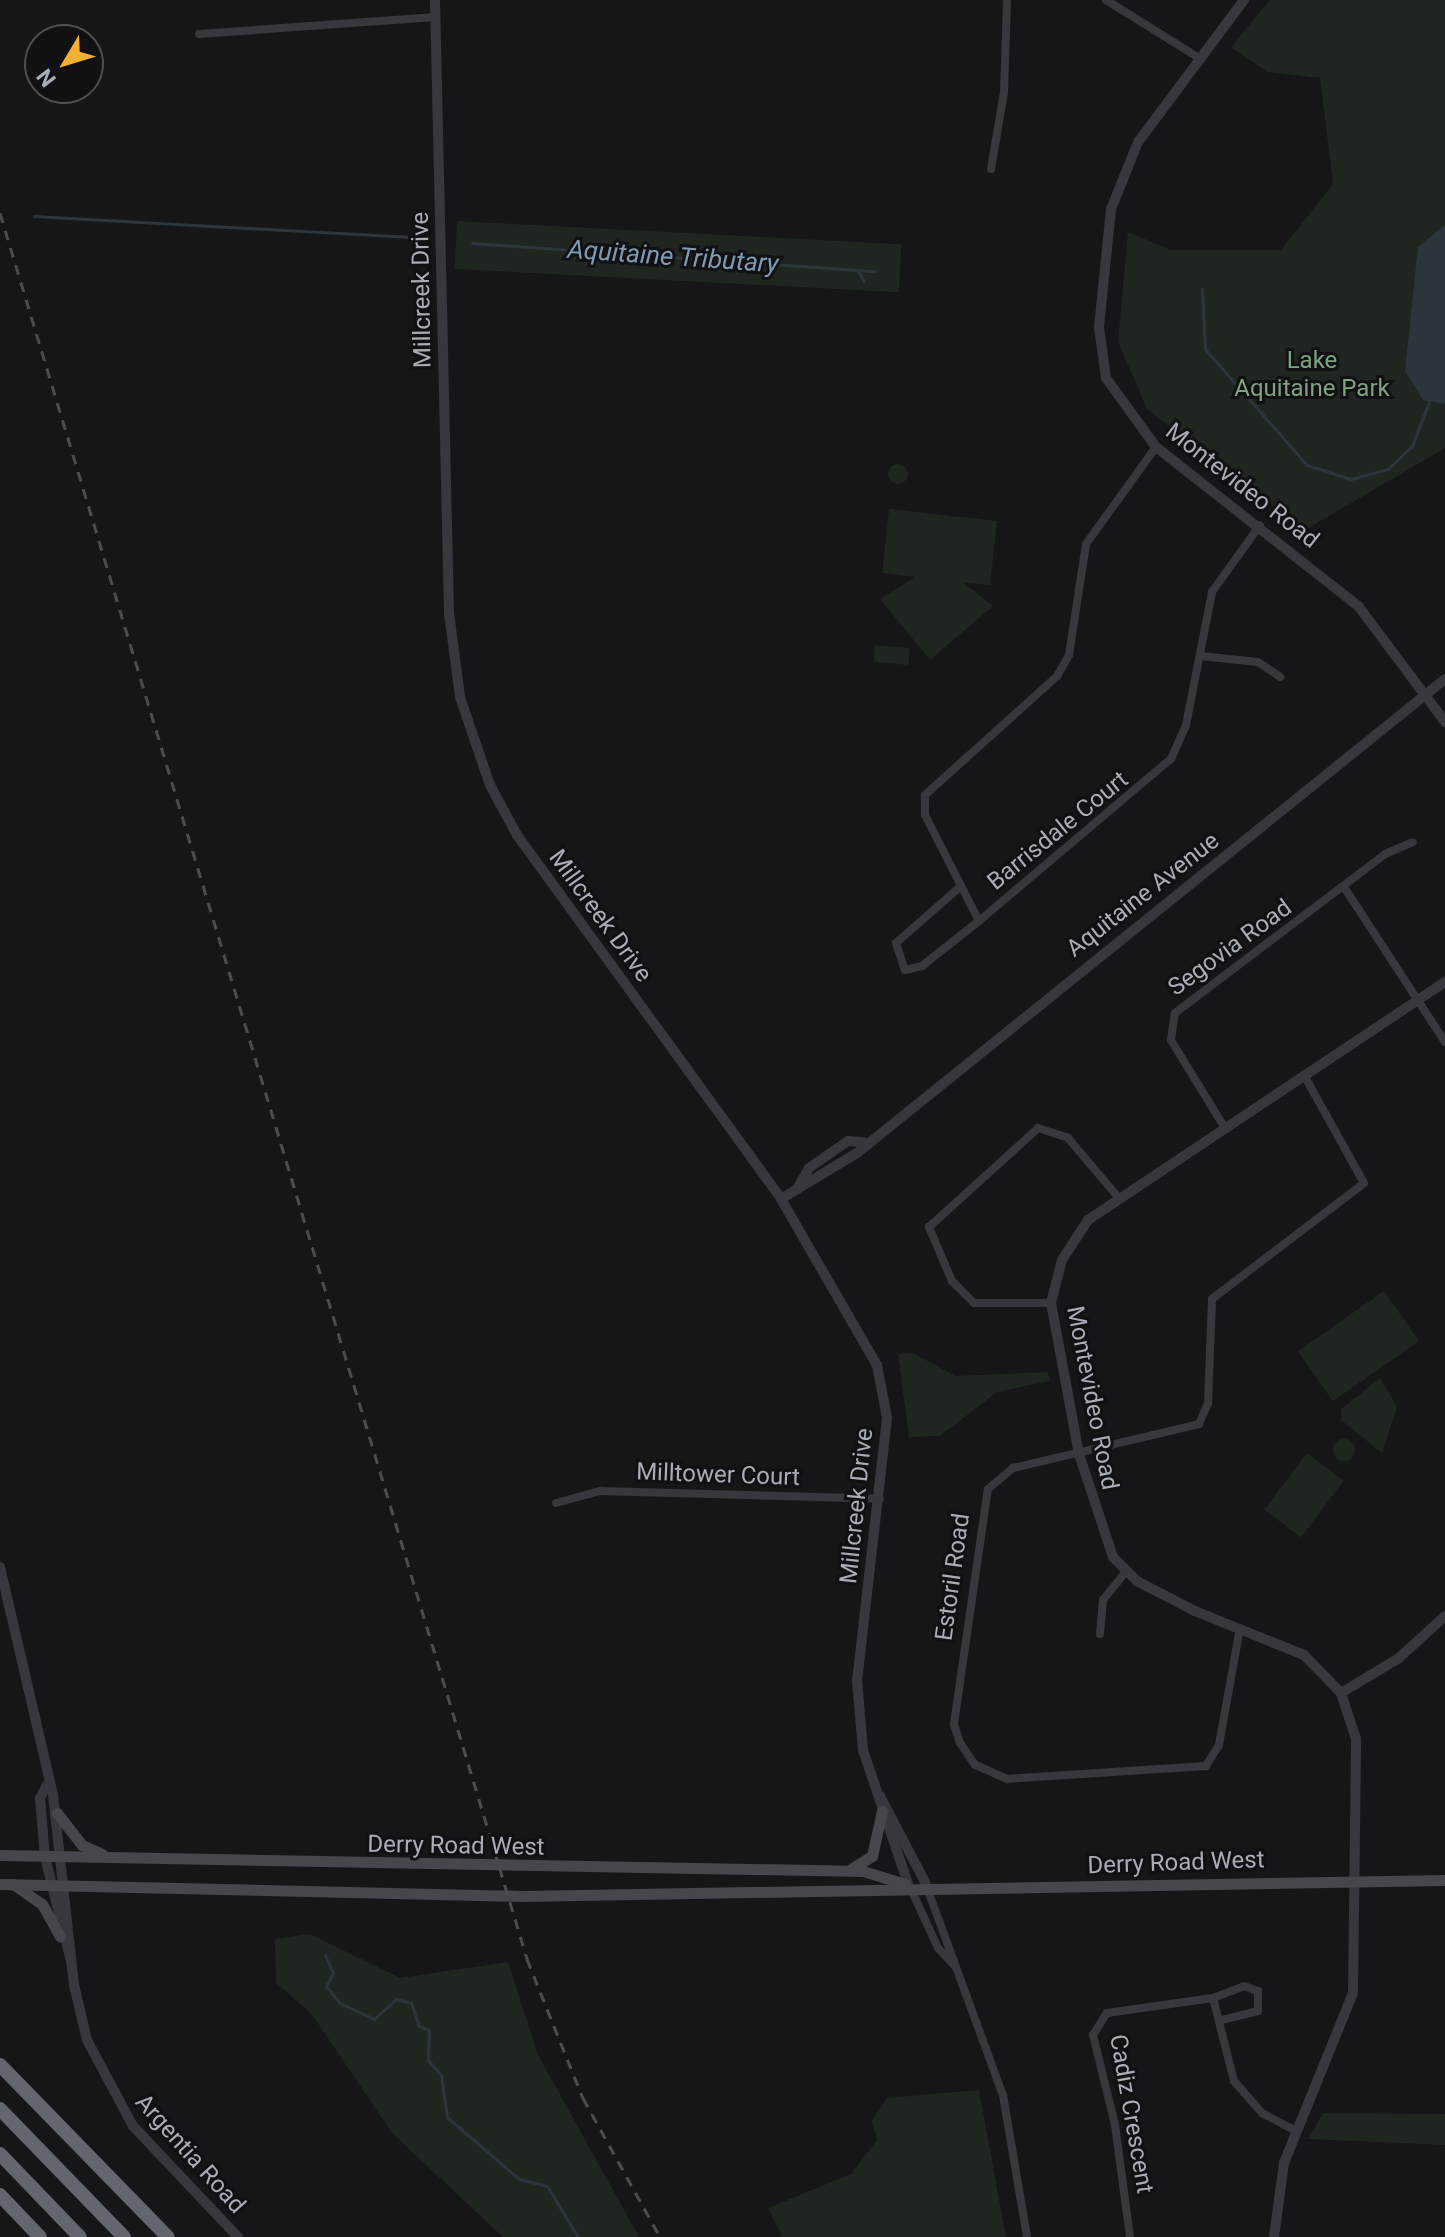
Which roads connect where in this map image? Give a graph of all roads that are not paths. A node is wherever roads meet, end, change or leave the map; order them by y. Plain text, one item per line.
1 (435, 0) edge
2 (1007, 0) edge
3 (1106, 0) edge
4 (1244, 0) edge
5 (436, 17) junction
6 (199, 34) dead end
7 (1199, 58) junction
8 (991, 169) dead end
9 (1156, 447) junction
10 (1260, 524) junction
11 (1200, 656) junction
12 (1280, 677) dead end
13 (1445, 679) edge
14 (1423, 693) junction
15 (1445, 722) edge
16 (1413, 842) dead end
17 (961, 886) junction
18 (1344, 887) junction
19 (979, 921) junction
20 (1445, 982) edge
21 (1419, 1003) junction
22 (1445, 1042) edge
23 (1304, 1075) junction
24 (1223, 1125) junction
25 (1118, 1197) junction
26 (781, 1199) junction
27 (1051, 1303) junction
28 (1079, 1454) junction
29 (880, 1499) junction
30 (556, 1503) dead end
31 (0, 1567) edge
32 (1125, 1573) junction
33 (1445, 1616) edge
34 (1240, 1628) junction
35 (1100, 1634) dead end
36 (1341, 1693) junction
37 (47, 1785) junction
38 (879, 1794) junction
39 (882, 1811) junction
40 (57, 1813) junction
41 (0, 1855) edge
42 (61, 1856) junction
43 (45, 1857) junction
44 (110, 1858) junction
45 (848, 1871) junction
46 (1445, 1880) edge
47 (1354, 1881) junction
48 (6, 1884) edge
49 (908, 1884) junction
50 (926, 1884) junction
51 (52, 1887) junction
52 (65, 1887) junction
53 (60, 1936) junction
54 (71, 1961) junction
55 (955, 1966) junction
56 (1213, 1998) junction
57 (1221, 2020) junction
58 (0, 2065) edge
59 (0, 2109) edge
60 (1296, 2131) junction
61 (0, 2154) edge
62 (0, 2195) edge
63 (40, 2237) edge
64 (80, 2237) edge
65 (124, 2237) edge
66 (168, 2237) edge
67 (238, 2237) edge
68 (1027, 2237) edge
69 (1130, 2237) edge
70 (1274, 2237) edge

1 - 5 street, Millcreek Drive
2 - 8 street
3 - 7 street
4 - 7 street, Montevideo Road
5 - 6 street
5 - 26 street, Millcreek Drive
7 - 9 street, Montevideo Road
9 - 10 street, Montevideo Road
9 - 17 street
10 - 11 street, Barrisdale Court
10 - 14 street, Montevideo Road
11 - 12 street
11 - 19 street, Barrisdale Court
13 - 14 street, Aquitaine Avenue
14 - 15 street, Montevideo Road
14 - 26 street, Aquitaine Avenue
16 - 18 street, Segovia Road
17 - 19 street
17 - 19 street, Barrisdale Court
18 - 21 street
18 - 24 street, Segovia Road
20 - 21 street, Montevideo Road
21 - 22 street
21 - 23 street, Montevideo Road
23 - 24 street, Montevideo Road
23 - 28 street, Estoril Road
24 - 25 street, Montevideo Road
25 - 27 street, Montevideo Road
25 - 27 street
26 - 29 street, Millcreek Drive
27 - 28 street, Montevideo Road
28 - 32 street, Montevideo Road
28 - 34 street, Estoril Road
29 - 30 street, Milltower Court
29 - 38 street, Millcreek Drive
31 - 37 street, Argentia Road
32 - 34 street
32 - 35 street
33 - 36 street
34 - 36 street
36 - 47 street
37 - 40 street, Argentia Road
37 - 43 street, Argentia Road
38 - 39 street, Millcreek Drive
38 - 50 street, Millcreek Drive
39 - 45 main road
39 - 49 street, Millcreek Drive
40 - 42 street, Argentia Road
40 - 44 main road
41 - 43 main road, Derry Road West
42 - 43 main road, Derry Road West
42 - 44 main road, Derry Road West
42 - 52 street, Argentia Road
43 - 51 street, Argentia Road
44 - 45 main road, Derry Road West
45 - 49 main road, Derry Road West
46 - 47 main road, Derry Road West
47 - 50 main road, Derry Road West
47 - 60 street
48 - 51 main road, Derry Road West
48 - 53 main road
49 - 50 main road, Derry Road West
49 - 52 main road, Derry Road West
49 - 55 street, Millcreek Drive
50 - 55 street, Millcreek Drive
51 - 52 main road, Derry Road West
51 - 53 street, Argentia Road
52 - 54 street, Argentia Road
53 - 54 street, Argentia Road
54 - 67 street, Argentia Road
55 - 68 street, Millcreek Drive
56 - 57 street
56 - 57 street, Cadiz Crescent
56 - 69 street, Cadiz Crescent
57 - 60 street
58 - 66 highway
59 - 65 highway
60 - 70 street
61 - 64 highway
62 - 63 highway

